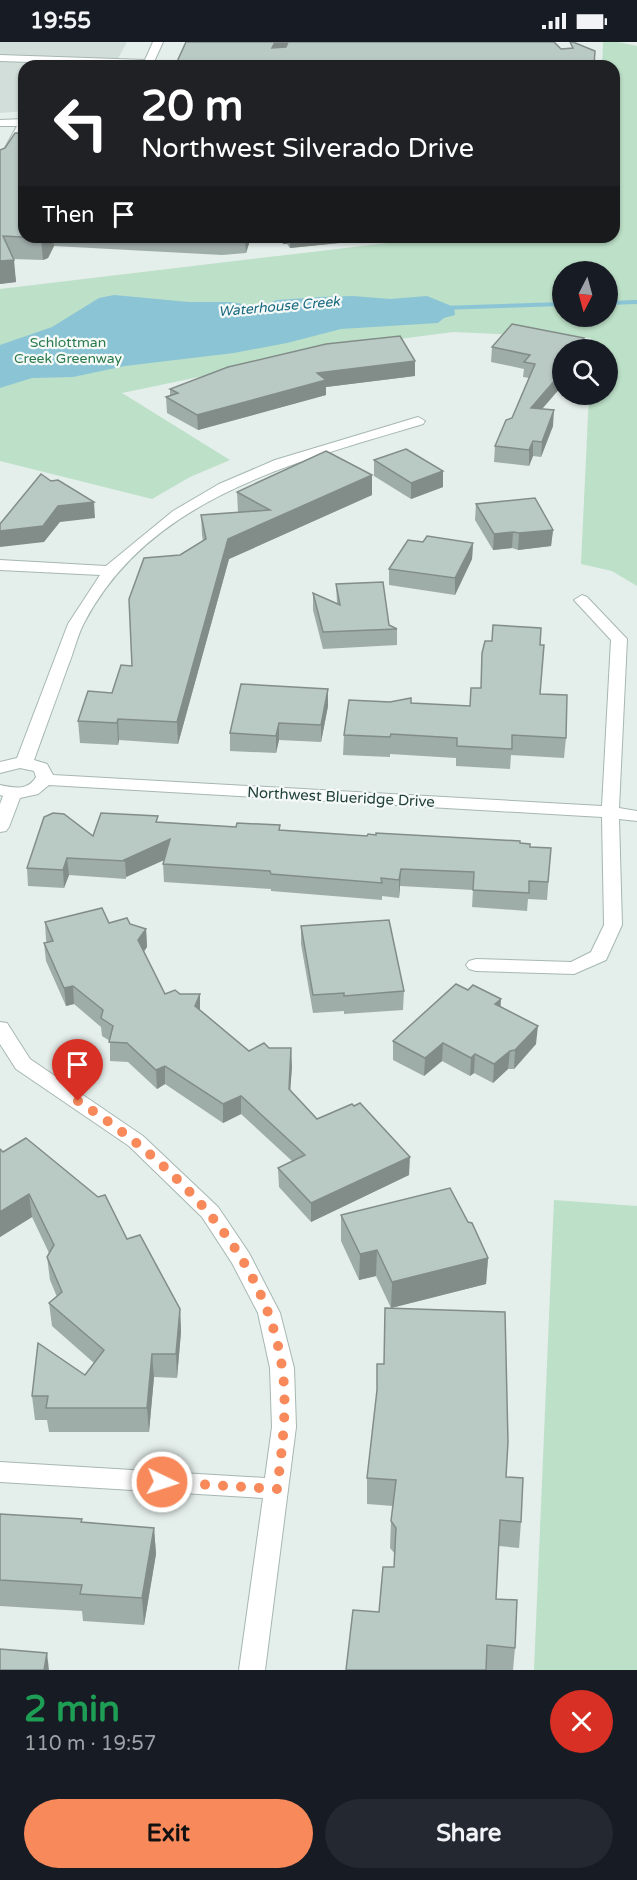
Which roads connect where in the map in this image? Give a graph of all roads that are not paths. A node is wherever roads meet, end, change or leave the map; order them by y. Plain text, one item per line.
1 (158, 42) edge
2 (0, 58) edge
3 (42, 60) edge
4 (150, 60) edge
5 (18, 122) edge
6 (0, 123) edge
7 (18, 130) edge
8 (5, 148) edge
9 (0, 167) edge
10 (418, 421) dead end
11 (0, 565) edge
12 (110, 571) junction
13 (582, 600) dead end
14 (24, 763) junction
15 (0, 768) edge
16 (45, 780) junction
17 (6, 792) edge
18 (610, 812) junction
19 (637, 816) edge
20 (0, 827) edge
21 (476, 965) dead end
22 (0, 1028) edge
23 (0, 1472) edge
24 (277, 1489) junction
25 (252, 1670) edge

1 - 4 street
2 - 3 street
5 - 6 street
7 - 8 street
8 - 9 street
10 - 12 street
11 - 12 street
12 - 14 street
13 - 18 street
14 - 15 street
14 - 16 street
16 - 17 street
16 - 18 street, Northwest Blueridge Drive
17 - 20 street
18 - 19 street, Northwest Blueridge Drive
18 - 21 street
22 - 24 street
23 - 24 street
24 - 25 street

